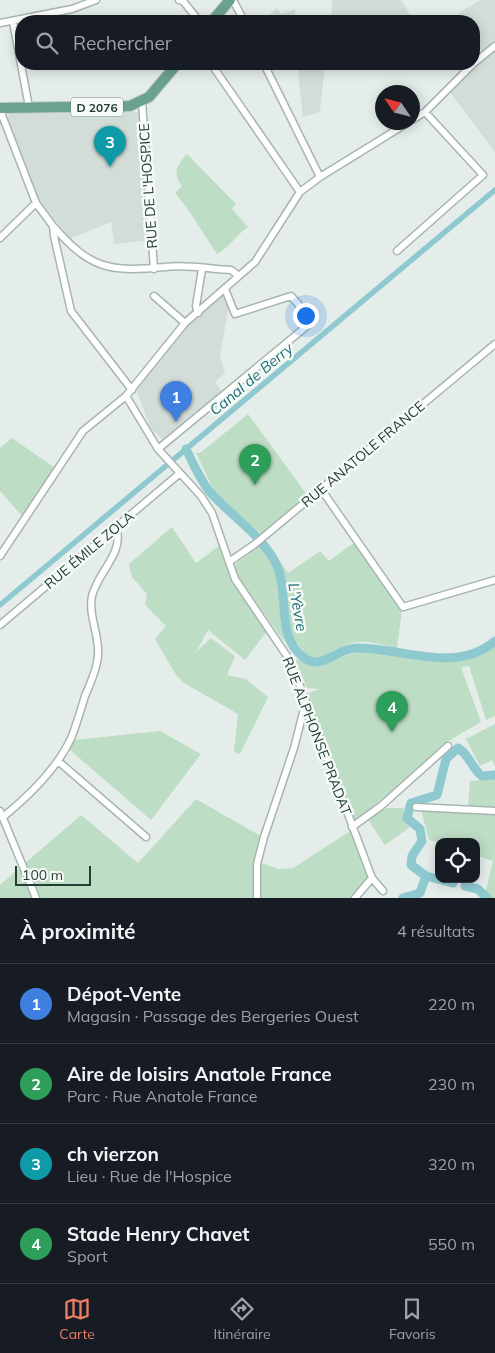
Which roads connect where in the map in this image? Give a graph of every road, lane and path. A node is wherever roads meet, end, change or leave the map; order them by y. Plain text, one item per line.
1 (96, 0) edge
2 (179, 0) edge
3 (231, 0) edge
4 (45, 15) edge
5 (194, 15) edge
6 (217, 15) edge
7 (240, 15) edge
8 (13, 22) joint
9 (0, 23) edge
10 (15, 33) edge
11 (495, 46) edge
12 (480, 58) edge
13 (21, 70) edge
14 (172, 70) edge
15 (215, 70) edge
16 (267, 70) edge
17 (466, 70) edge
18 (142, 102) junction
19 (28, 107) junction
20 (0, 109) edge
21 (425, 112) junction
22 (420, 115) edge
23 (396, 130) edge
24 (320, 177) junction
25 (300, 192) junction
26 (36, 203) junction
27 (53, 226) junction
28 (0, 238) edge
29 (397, 251) dead end
30 (154, 269) junction
31 (202, 269) junction
32 (240, 276) junction
33 (225, 289) junction
34 (154, 296) dead end
35 (198, 313) junction
36 (185, 323) junction
37 (495, 344) edge
38 (132, 390) junction
39 (126, 396) junction
40 (158, 449) junction
41 (179, 474) junction
42 (321, 489) junction
43 (116, 527) junction
44 (0, 556) edge
45 (229, 562) junction
46 (495, 580) edge
47 (0, 625) edge
48 (307, 704) junction
49 (448, 746) dead end
50 (58, 761) junction
51 (416, 807) dead end
52 (495, 811) edge
53 (2, 814) edge
54 (352, 827) junction
55 (146, 837) dead end
56 (372, 878) junction
57 (383, 891) dead end
58 (36, 898) edge
59 (257, 898) edge
60 (355, 898) edge

1 - 4 street
2 - 5 street
3 - 6 main road
3 - 7 street
8 - 9 street
8 - 10 street
11 - 12 street
13 - 19 street
14 - 18 main road, D 2076
15 - 25 street
16 - 24 street
17 - 21 street
18 - 19 main road, D 2076
18 - 30 street, RUE DE L'HOSPICE
19 - 20 main road, D 2076
20 - 26 street
21 - 22 street
21 - 29 street
23 - 24 street
24 - 25 street
25 - 32 street
26 - 27 street
26 - 28 street
27 - 30 street
27 - 38 street
30 - 31 street
31 - 32 street
31 - 35 street
32 - 33 street
33 - 35 street
33 - 40 street
34 - 36 street
35 - 36 street
36 - 38 street
37 - 42 street, RUE ANATOLE FRANCE
38 - 39 street
39 - 40 street, RUE ALPHONSE PRADAT
39 - 44 street
40 - 41 street, RUE ALPHONSE PRADAT
41 - 43 street, RUE ÉMILE ZOLA
41 - 45 street, RUE ALPHONSE PRADAT
42 - 45 street, RUE ANATOLE FRANCE
42 - 46 street
43 - 47 street, RUE ÉMILE ZOLA
43 - 50 street
45 - 48 street, RUE ALPHONSE PRADAT
48 - 54 street, RUE ALPHONSE PRADAT
48 - 59 street
49 - 54 street
50 - 53 street
50 - 55 street
51 - 52 street
53 - 58 street
54 - 56 street, RUE ALPHONSE PRADAT
56 - 57 street, RUE ALPHONSE PRADAT
56 - 60 street

